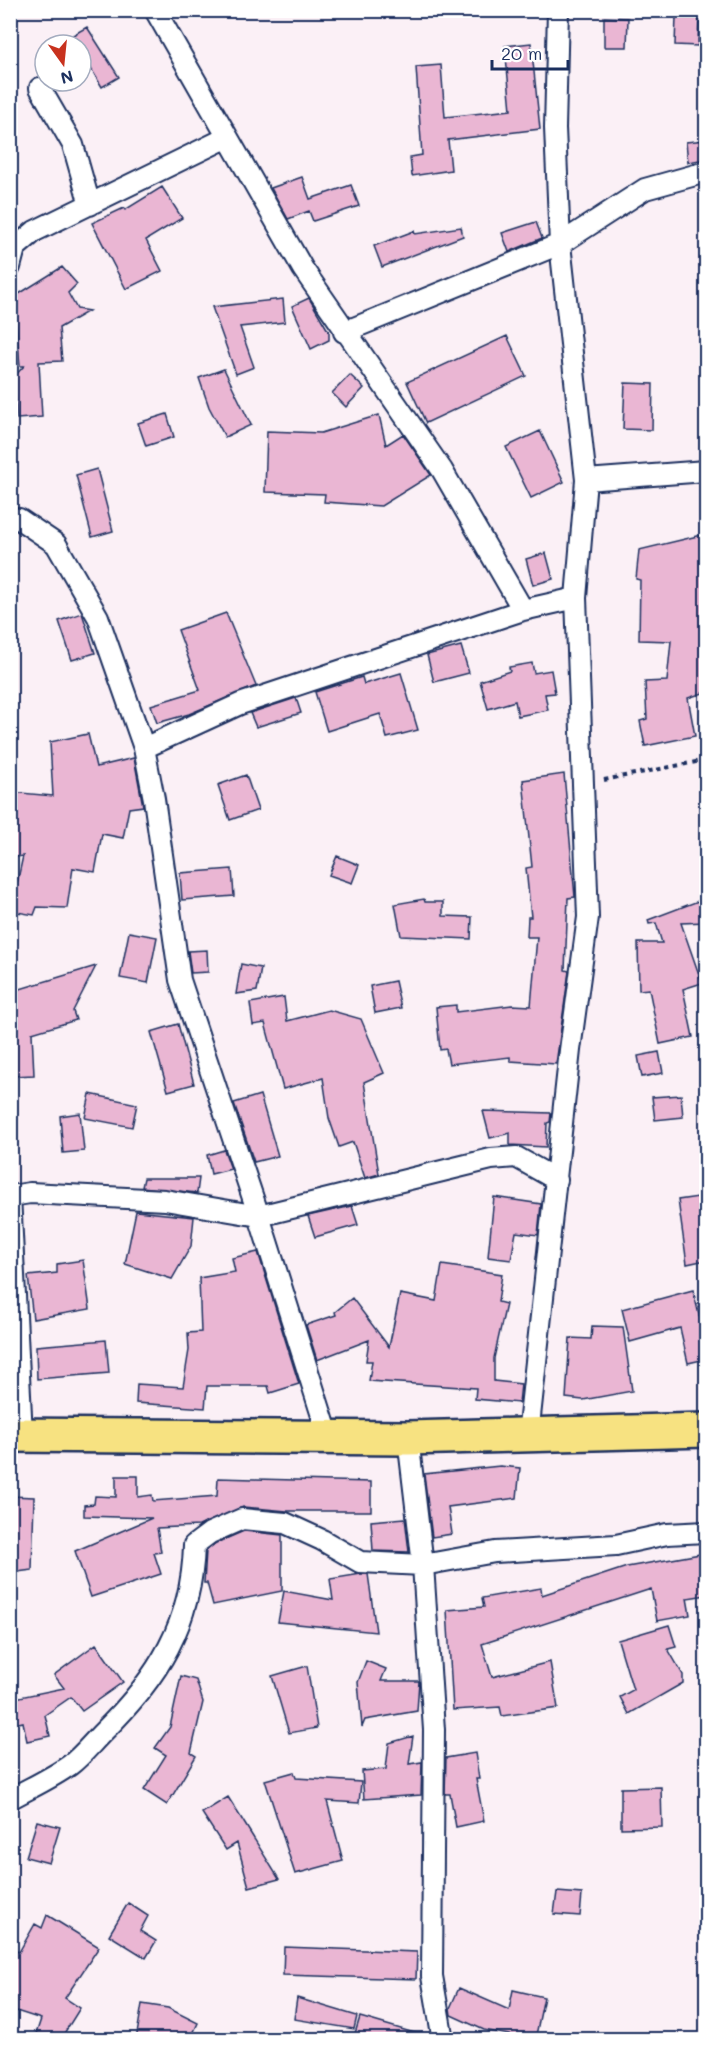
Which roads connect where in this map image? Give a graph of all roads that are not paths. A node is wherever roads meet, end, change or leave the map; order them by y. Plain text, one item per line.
1 (155, 10) edge
2 (558, 10) edge
3 (43, 93) edge
4 (226, 138) junction
5 (706, 172) edge
6 (90, 205) junction
7 (560, 244) junction
8 (10, 267) edge
9 (344, 332) junction
10 (706, 471) edge
11 (586, 480) junction
12 (10, 518) edge
13 (576, 598) junction
14 (523, 610) junction
15 (144, 748) junction
16 (557, 1180) junction
17 (11, 1195) edge
18 (259, 1216) junction
19 (706, 1430) edge
20 (16, 1435) edge
21 (327, 1435) junction
22 (528, 1435) junction
23 (408, 1438) junction
24 (706, 1532) edge
25 (423, 1565) junction
26 (10, 1799) edge
27 (443, 2040) edge

1 - 4 street
2 - 7 street
3 - 6 street
4 - 6 street
4 - 9 street
5 - 7 street
6 - 8 street
7 - 9 street
7 - 11 street
9 - 14 street
10 - 11 street
11 - 13 street
12 - 15 street
13 - 14 street
13 - 16 street
14 - 15 street
15 - 18 street
16 - 18 street
16 - 22 street
17 - 18 street
17 - 20 street
18 - 21 street
19 - 22 highway
20 - 21 highway
21 - 23 highway
22 - 23 highway
23 - 25 street
24 - 25 street
25 - 26 street
25 - 27 street

